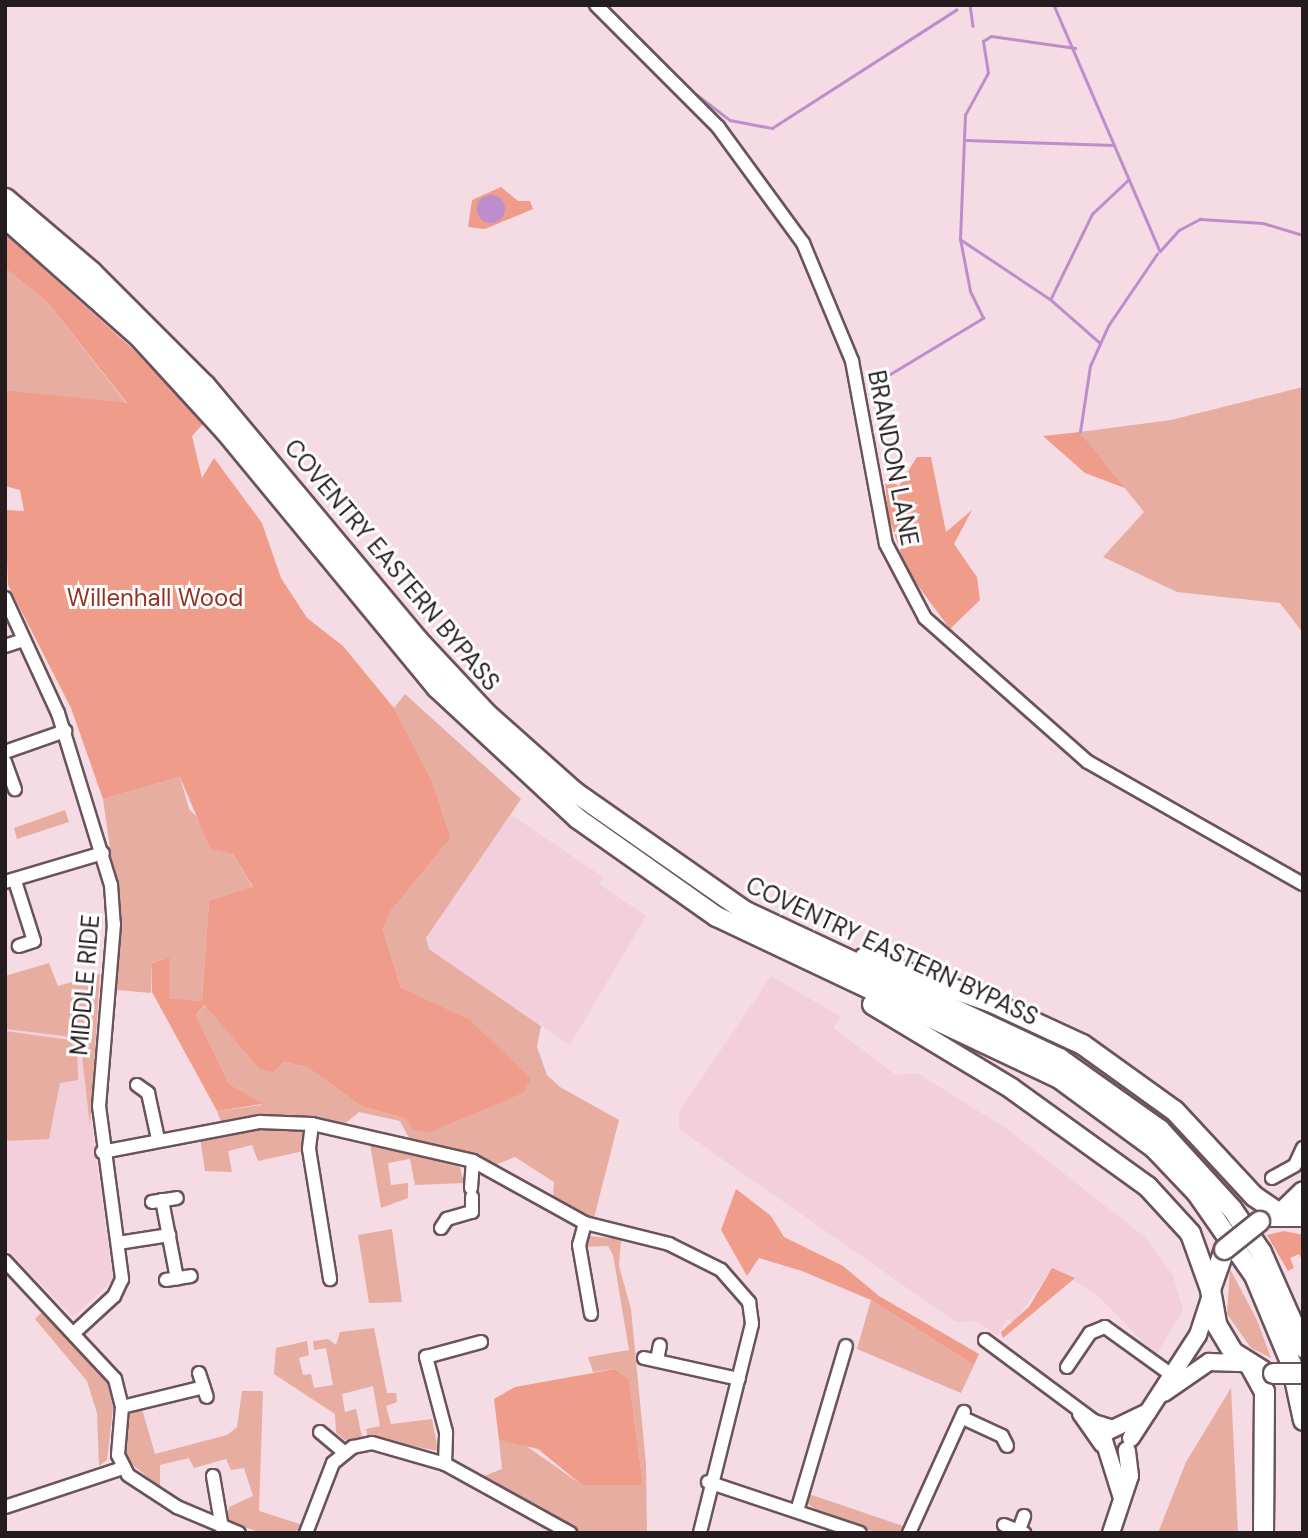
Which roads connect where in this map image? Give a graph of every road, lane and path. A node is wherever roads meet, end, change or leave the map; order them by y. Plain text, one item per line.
1 (596, 5) edge
2 (5, 198) edge
3 (5, 218) edge
4 (5, 598) edge
5 (24, 640) junction
6 (5, 646) edge
7 (65, 732) junction
8 (5, 752) edge
9 (5, 762) edge
10 (15, 789) dead end
11 (103, 853) junction
12 (10, 881) edge
13 (1303, 884) edge
14 (777, 927) junction
15 (19, 946) dead end
16 (771, 947) junction
17 (136, 1085) dead end
18 (312, 1125) junction
19 (159, 1139) junction
20 (1303, 1148) edge
21 (102, 1152) junction
22 (473, 1161) junction
23 (1274, 1173) dead end
24 (1303, 1191) edge
25 (177, 1198) dead end
26 (1280, 1212) junction
27 (1303, 1216) edge
28 (585, 1223) junction
29 (441, 1228) dead end
30 (169, 1235) junction
31 (118, 1243) junction
32 (5, 1261) edge
33 (191, 1276) dead end
34 (330, 1279) dead end
35 (1269, 1284) junction
36 (1210, 1294) junction
37 (591, 1314) dead end
38 (75, 1332) junction
39 (985, 1340) dead end
40 (481, 1342) dead end
41 (660, 1345) dead end
42 (846, 1346) dead end
43 (1303, 1347) edge
44 (1247, 1365) junction
45 (1067, 1367) dead end
46 (200, 1373) dead end
47 (1169, 1373) junction
48 (1303, 1373) edge
49 (739, 1379) junction
50 (1160, 1397) junction
51 (122, 1406) junction
52 (1077, 1409) junction
53 (1150, 1412) junction
54 (1303, 1420) edge
55 (1114, 1426) junction
56 (320, 1432) dead end
57 (1129, 1444) junction
58 (1007, 1446) dead end
59 (1104, 1449) junction
60 (344, 1452) junction
61 (445, 1464) junction
62 (123, 1468) junction
63 (213, 1476) dead end
64 (708, 1482) junction
65 (1122, 1498) junction
66 (5, 1507) edge
67 (797, 1511) junction
68 (1024, 1516) dead end
69 (1004, 1525) dead end
70 (222, 1528) junction
71 (1022, 1532) edge
72 (239, 1533) edge
73 (306, 1533) edge
74 (570, 1533) edge
75 (699, 1533) edge
76 (860, 1533) edge
77 (909, 1533) edge
78 (1111, 1533) edge
79 (1263, 1533) edge

1 - 13 street, BRANDON LANE
2 - 14 highway, COVENTRY EASTERN BYPASS
3 - 16 highway, COVENTRY EASTERN BYPASS
4 - 5 street, MIDDLE RIDE
5 - 6 street
5 - 7 street, MIDDLE RIDE
7 - 8 street
7 - 11 street, MIDDLE RIDE
9 - 10 street
11 - 12 street
11 - 21 street, MIDDLE RIDE
12 - 15 street
14 - 26 highway
14 - 35 highway, COVENTRY EASTERN BYPASS
16 - 35 highway, COVENTRY EASTERN BYPASS
16 - 36 highway
17 - 19 street
18 - 19 street
18 - 22 street
18 - 34 street
19 - 21 street
20 - 23 street
21 - 31 street, MIDDLE RIDE
22 - 28 street
22 - 29 street
24 - 26 highway
25 - 30 street
26 - 27 highway
26 - 36 highway, bridge
28 - 37 street
28 - 49 street
30 - 31 street
30 - 33 street
31 - 38 street, MIDDLE RIDE
32 - 38 street
35 - 43 highway
35 - 54 highway
36 - 44 highway
36 - 47 main road
38 - 51 street
39 - 52 street
40 - 61 street
41 - 49 street
42 - 67 street
44 - 48 highway, bridge
44 - 50 main road
44 - 79 highway
45 - 47 street
46 - 51 street
47 - 50 main road
49 - 64 street
50 - 53 main road
51 - 62 street
52 - 55 street
52 - 59 street
53 - 55 main road
53 - 57 main road
55 - 57 main road
55 - 59 main road
56 - 60 street
57 - 59 main road
57 - 65 main road
58 - 77 street
59 - 65 main road
60 - 61 street
60 - 73 street
61 - 74 street
62 - 66 street
62 - 70 street
63 - 70 street
64 - 67 street
64 - 75 street
65 - 78 main road
67 - 76 street
68 - 71 street
69 - 71 street
70 - 72 street

